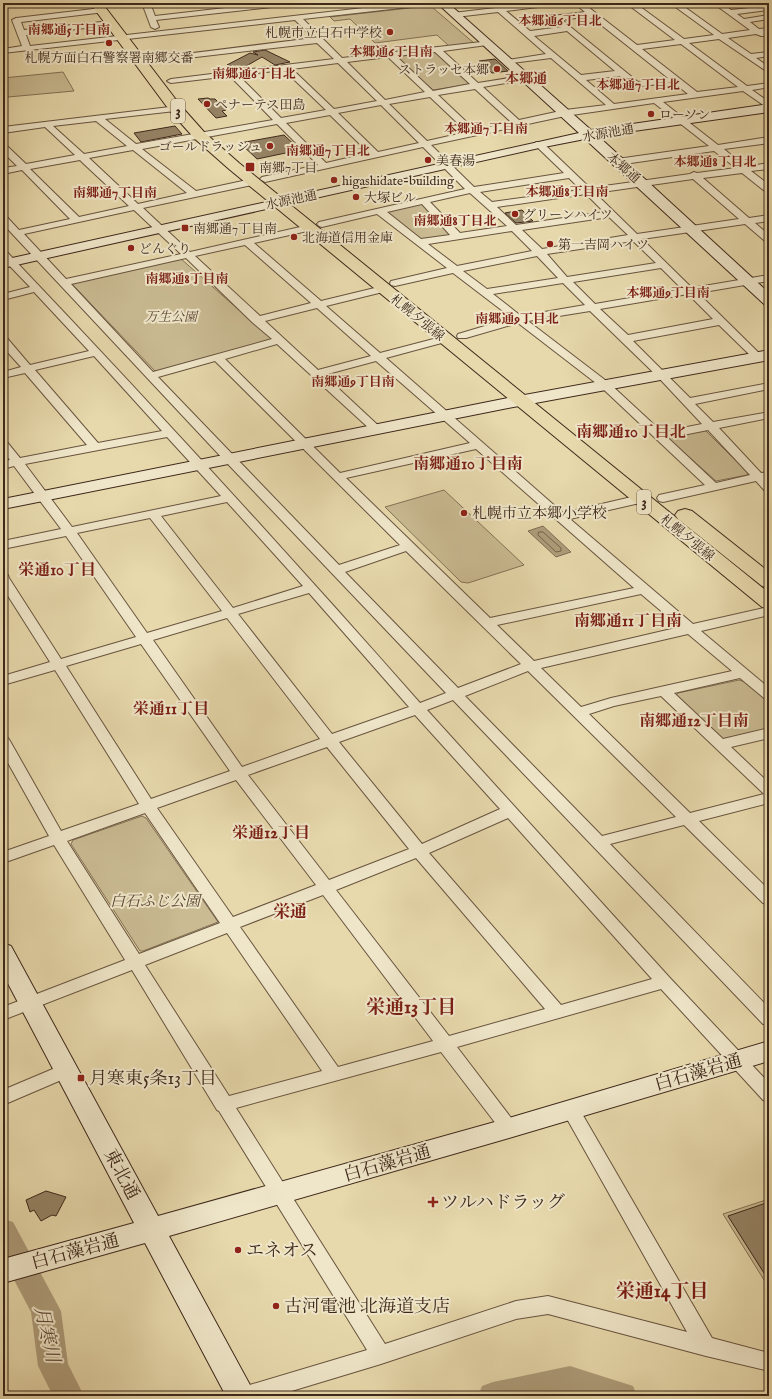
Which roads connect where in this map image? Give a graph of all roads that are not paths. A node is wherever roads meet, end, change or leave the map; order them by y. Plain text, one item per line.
1 (156, 3) edge
2 (290, 3) edge
3 (427, 3) edge
4 (442, 3) edge
5 (554, 3) edge
6 (578, 3) edge
7 (630, 3) edge
8 (674, 3) edge
9 (718, 3) edge
10 (146, 4) edge
11 (268, 4) edge
12 (103, 5) edge
13 (765, 7) edge
14 (500, 10) junction
15 (731, 12) junction
16 (591, 14) junction
17 (456, 15) junction
18 (153, 18) junction
19 (297, 18) junction
20 (769, 18) edge
21 (280, 19) junction
22 (744, 21) junction
23 (111, 23) junction
24 (568, 29) junction
25 (769, 30) edge
26 (759, 32) junction
27 (21, 33) junction
28 (157, 33) junction
29 (528, 34) junction
30 (129, 37) junction
31 (720, 37) junction
32 (769, 39) edge
33 (319, 40) junction
34 (682, 42) junction
35 (487, 43) junction
36 (27, 48) junction
37 (635, 48) junction
38 (437, 49) junction
39 (3, 51) edge
40 (769, 54) edge
41 (390, 55) junction
42 (552, 55) junction
43 (749, 57) junction
44 (153, 60) junction
45 (340, 60) junction
46 (508, 62) junction
47 (286, 67) junction
48 (769, 71) edge
49 (621, 73) junction
50 (232, 74) junction
51 (525, 77) junction
52 (579, 78) junction
53 (676, 79) junction
54 (769, 85) edge
55 (174, 86) joint
56 (476, 86) junction
57 (744, 88) junction
58 (431, 94) junction
59 (695, 95) junction
60 (655, 100) junction
61 (382, 102) junction
62 (181, 105) junction
63 (612, 106) junction
64 (769, 107) edge
65 (333, 112) junction
66 (565, 113) junction
67 (98, 118) junction
68 (682, 120) junction
69 (278, 122) junction
70 (46, 124) junction
71 (518, 124) junction
72 (3, 130) edge
73 (473, 133) junction
74 (588, 134) junction
75 (206, 135) junction
76 (769, 140) edge
77 (426, 144) junction
78 (539, 144) junction
79 (3, 147) edge
80 (135, 147) junction
81 (716, 148) junction
82 (376, 155) junction
83 (82, 157) junction
84 (617, 162) junction
85 (447, 165) junction
86 (324, 166) junction
87 (769, 166) edge
88 (22, 167) junction
89 (743, 169) junction
90 (3, 171) edge
91 (570, 175) junction
92 (694, 176) junction
93 (259, 180) junction
94 (642, 183) junction
95 (472, 190) junction
96 (769, 190) edge
97 (587, 191) junction
98 (193, 194) junction
99 (285, 201) junction
100 (424, 201) junction
101 (490, 205) junction
102 (136, 206) junction
103 (380, 211) junction
104 (612, 214) junction
105 (3, 218) edge
106 (769, 218) edge
107 (76, 220) junction
108 (747, 221) junction
109 (316, 226) junction
110 (514, 228) junction
111 (160, 229) junction
112 (692, 229) junction
113 (17, 233) junction
114 (457, 236) junction
115 (636, 238) junction
116 (769, 240) edge
117 (247, 242) junction
118 (420, 242) junction
119 (540, 253) junction
120 (187, 254) junction
121 (34, 257) junction
122 (8, 260) edge
123 (663, 265) junction
124 (454, 268) junction
125 (769, 278) edge
126 (565, 280) junction
127 (747, 282) junction
128 (63, 283) junction
129 (389, 286) junction
130 (36, 289) junction
131 (691, 291) junction
132 (486, 292) junction
133 (3, 296) edge
134 (769, 301) edge
135 (318, 304) junction
136 (593, 308) junction
137 (256, 320) junction
138 (520, 320) junction
139 (722, 321) junction
140 (462, 336) junction
141 (445, 339) junction
142 (3, 340) edge
143 (280, 340) junction
144 (625, 340) junction
145 (96, 352) junction
146 (763, 356) edge
147 (217, 357) junction
148 (378, 357) junction
149 (29, 369) junction
150 (316, 374) junction
151 (661, 374) junction
152 (3, 376) edge
153 (151, 376) junction
154 (605, 385) junction
155 (769, 386) edge
156 (529, 400) junction
157 (687, 402) junction
158 (769, 415) edge
159 (444, 416) junction
160 (710, 426) junction
161 (376, 429) junction
162 (170, 433) junction
163 (660, 436) junction
164 (303, 443) junction
165 (3, 444) edge
166 (478, 445) junction
167 (94, 447) junction
168 (224, 460) junction
169 (10, 464) edge
170 (200, 464) junction
171 (764, 476) edge
172 (337, 477) junction
173 (714, 486) junction
174 (769, 488) edge
175 (44, 496) junction
176 (229, 498) junction
177 (663, 498) junction
178 (640, 499) junction
179 (3, 504) edge
180 (153, 514) junction
181 (562, 517) junction
182 (68, 531) junction
183 (3, 545) edge
184 (408, 546) junction
185 (337, 570) junction
186 (3, 578) edge
187 (769, 582) edge
188 (312, 588) junction
189 (644, 590) junction
190 (769, 602) edge
191 (769, 611) edge
192 (230, 612) junction
193 (486, 623) junction
194 (690, 629) junction
195 (144, 638) junction
196 (58, 664) junction
197 (529, 666) junction
198 (744, 673) junction
199 (3, 681) edge
200 (663, 690) junction
201 (457, 694) junction
202 (769, 695) edge
203 (420, 708) junction
204 (578, 713) junction
205 (769, 734) edge
206 (329, 740) junction
207 (3, 741) edge
208 (720, 745) junction
209 (239, 773) junction
210 (769, 791) edge
211 (769, 798) edge
212 (148, 806) junction
213 (510, 811) junction
214 (687, 818) junction
215 (58, 839) junction
216 (598, 842) junction
217 (420, 851) junction
218 (3, 858) edge
219 (326, 886) junction
220 (769, 899) edge
221 (229, 925) junction
222 (3, 952) edge
223 (135, 962) junction
224 (664, 982) junction
225 (30, 1003) junction
226 (558, 1012) junction
227 (3, 1014) edge
228 (769, 1018) edge
229 (446, 1044) junction
230 (769, 1051) edge
231 (740, 1060) junction
232 (67, 1070) junction
233 (333, 1074) junction
234 (769, 1095) edge
235 (3, 1098) edge
236 (223, 1105) junction
237 (571, 1110) junction
238 (509, 1128) junction
239 (279, 1193) junction
240 (152, 1229) junction
241 (3, 1270) edge
242 (706, 1347) junction
243 (381, 1355) junction
244 (769, 1362) edge
245 (242, 1396) edge

1 - 10 street
2 - 11 street
3 - 19 street
4 - 17 street, 本郷通
5 - 14 street
6 - 16 street
7 - 34 street
8 - 31 street
9 - 15 street
10 - 18 street
11 - 18 street
11 - 21 street
12 - 23 main road, 札幌夕張線 / 3
12 - 27 street
12 - 30 main road, 札幌夕張線 / 3
13 - 15 street
14 - 17 street
14 - 29 street
15 - 22 street
16 - 24 street
16 - 37 street
17 - 35 street, 本郷通
18 - 28 street
19 - 21 street
19 - 33 street
20 - 22 street
21 - 28 street
22 - 26 street
23 - 27 street
23 - 30 main road, 札幌夕張線 / 3
24 - 29 street
24 - 49 street
25 - 26 street
26 - 31 street
26 - 32 street
27 - 36 street
28 - 30 street
29 - 42 street
30 - 36 street
30 - 44 main road, 札幌夕張線 / 3
30 - 62 main road, 札幌夕張線 / 3
31 - 34 street
31 - 43 street
33 - 44 street
33 - 45 street
34 - 37 street
34 - 57 street
35 - 38 street
35 - 46 street, 本郷通
36 - 39 street
37 - 53 street
38 - 41 street
38 - 56 street
40 - 43 street
41 - 45 street
41 - 58 street
42 - 46 street
42 - 52 street
43 - 48 street
44 - 55 main road, 札幌夕張線 / 3
45 - 47 street
45 - 61 street
46 - 51 street, 本郷通
47 - 50 street
47 - 65 street
49 - 52 street
49 - 53 street
50 - 55 street
50 - 69 street
51 - 56 street
51 - 66 street, 本郷通
52 - 63 street
53 - 59 street
54 - 57 street
56 - 58 street
56 - 71 street
57 - 59 street
57 - 64 street
58 - 61 street
58 - 73 street
59 - 60 street
60 - 63 street
60 - 68 street
61 - 65 street
61 - 77 street
62 - 67 street
62 - 75 main road, 札幌夕張線 / 3
63 - 66 street
64 - 68 street, 水源池通
65 - 69 street
65 - 82 street
66 - 71 street
66 - 74 street, 本郷通
67 - 70 street
67 - 80 street
68 - 74 street, 水源池通
68 - 81 street
69 - 75 street
69 - 86 street
70 - 72 street
70 - 83 street
71 - 73 street
73 - 77 street
74 - 78 street, 水源池通
74 - 84 street, 本郷通
75 - 80 street
75 - 93 main road, 札幌夕張線 / 3
76 - 81 street
77 - 82 street
77 - 85 street
78 - 85 street, 水源池通
78 - 91 street
79 - 88 street
80 - 83 street
80 - 98 street
81 - 84 street
81 - 89 street
82 - 86 street
83 - 88 street
83 - 102 street
84 - 94 street, 本郷通
85 - 95 street
85 - 99 street, 水源池通
86 - 93 street
87 - 89 street
88 - 90 street
88 - 107 street
89 - 92 street
89 - 96 street
91 - 95 street
91 - 97 street
92 - 94 street
92 - 108 street
93 - 98 street
93 - 99 main road, 札幌夕張線 / 3
94 - 97 street
94 - 112 street, 本郷通
95 - 100 street
95 - 101 street
97 - 101 street
97 - 104 street
98 - 102 street
99 - 109 main road, 札幌夕張線 / 3
99 - 111 street, 水源池通
100 - 103 street
100 - 114 street
101 - 110 street
102 - 107 street
102 - 111 street
103 - 109 street
103 - 118 street
104 - 110 street
104 - 115 street
105 - 113 street
106 - 108 street
107 - 113 street
108 - 112 street
108 - 116 street
109 - 117 street
109 - 129 main road, 札幌夕張線 / 3
110 - 114 street
110 - 119 street
111 - 120 street
111 - 121 street, 水源池通
112 - 115 street
112 - 127 street, 本郷通
113 - 121 street
114 - 118 street
115 - 119 street
115 - 123 street
117 - 120 street
117 - 135 street
118 - 124 street
119 - 124 street
119 - 126 street
120 - 128 street
120 - 137 street
121 - 122 street, 水源池通
121 - 128 street
122 - 130 street
123 - 126 street
123 - 131 street
124 - 129 street
124 - 132 street
125 - 127 street
126 - 132 street
126 - 136 street
127 - 131 street
127 - 134 street, 本郷通
128 - 153 street
129 - 135 street
129 - 140 main road, 札幌夕張線 / 3
129 - 141 main road, 札幌夕張線 / 3
130 - 133 street
130 - 145 street
131 - 136 street
131 - 139 street
132 - 138 street
135 - 137 street
135 - 148 street
136 - 138 street
136 - 144 street
137 - 143 street
138 - 140 street
138 - 154 street
139 - 144 street
139 - 146 street
140 - 156 main road, 札幌夕張線 / 3
141 - 148 street
141 - 156 main road, 札幌夕張線 / 3
142 - 149 street
143 - 147 street
143 - 150 street
144 - 151 street
145 - 149 street
145 - 162 street
146 - 151 street
147 - 153 street
147 - 164 street
148 - 150 street
148 - 159 street
149 - 152 street
149 - 167 street
150 - 161 street
151 - 154 street
151 - 157 street
153 - 168 street
154 - 156 street
154 - 163 street
155 - 157 street
156 - 159 street
156 - 177 main road, 札幌夕張線 / 3
156 - 178 main road, 札幌夕張線 / 3
157 - 160 street
158 - 160 street
159 - 161 street
159 - 166 street
160 - 163 street
160 - 171 street
161 - 164 street
162 - 167 street
162 - 170 street
163 - 173 street
164 - 168 street
164 - 172 street
165 - 169 street
166 - 172 street
166 - 181 street
167 - 169 street
168 - 170 street
168 - 185 street
169 - 175 street
170 - 175 street
170 - 176 street
171 - 173 street
171 - 174 street
172 - 184 street
173 - 177 street
175 - 179 street
175 - 182 street
176 - 180 street
176 - 188 street
177 - 187 main road, 札幌夕張線 / 3
178 - 181 street
178 - 190 main road, 札幌夕張線 / 3
180 - 182 street
180 - 192 street
181 - 189 street
182 - 183 street
182 - 195 street
184 - 185 street
184 - 193 street
185 - 201 street
186 - 196 street
188 - 192 street
188 - 203 street
189 - 193 street
189 - 194 street
191 - 194 street
192 - 195 street
192 - 206 street
193 - 197 street
194 - 197 street
194 - 198 street
195 - 196 street
195 - 209 street
196 - 199 street
196 - 212 street
197 - 201 street
197 - 204 street
198 - 200 street
198 - 202 street
200 - 204 street
200 - 208 street
201 - 203 street
201 - 216 street
203 - 206 street
203 - 213 street
204 - 214 street
205 - 208 street
206 - 209 street
206 - 217 street
207 - 215 street
208 - 210 street
209 - 212 street
209 - 219 street
211 - 214 street
212 - 215 street
212 - 221 street
213 - 217 street
213 - 224 street
214 - 216 street
214 - 220 street
215 - 218 street
215 - 223 street
216 - 228 street
217 - 219 street
217 - 226 street
219 - 221 street
219 - 229 street
221 - 223 street
221 - 233 street
222 - 225 street, 東北通
223 - 225 street
223 - 236 street
224 - 226 street
224 - 231 street
225 - 227 street
225 - 232 street, 東北通
226 - 229 street
229 - 233 street
229 - 238 street
230 - 231 street, 白石藻岩通
231 - 234 street
231 - 237 street, 白石藻岩通
232 - 235 street
232 - 240 street, 東北通
233 - 236 street
236 - 239 street
237 - 238 street, 白石藻岩通
237 - 242 street
238 - 239 street, 白石藻岩通
239 - 240 street, 白石藻岩通
239 - 243 street
240 - 241 street, 白石藻岩通
240 - 245 street, 東北通
242 - 243 street
242 - 244 street
243 - 245 street

